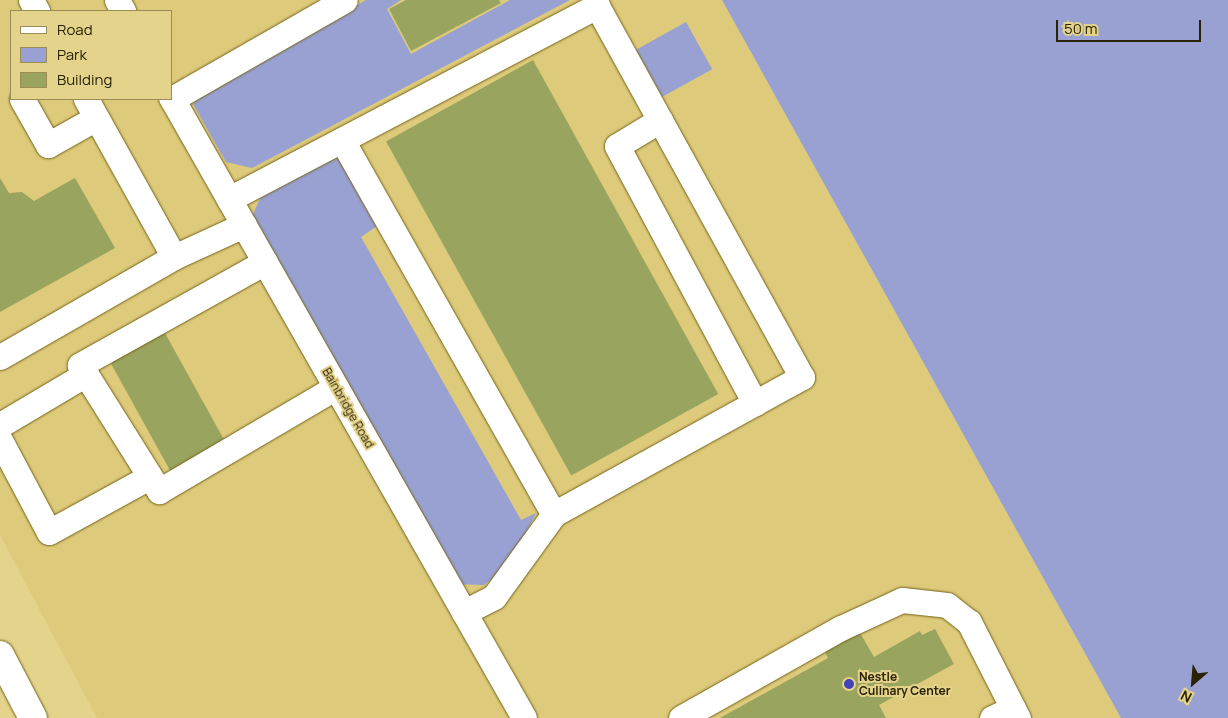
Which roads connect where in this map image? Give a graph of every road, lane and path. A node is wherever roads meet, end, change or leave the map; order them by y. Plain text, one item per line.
1 (345, 0) edge
2 (172, 98) edge
3 (23, 100) edge
4 (91, 108) edge
5 (660, 120) junction
6 (342, 140) junction
7 (229, 199) junction
8 (244, 225) junction
9 (174, 257) junction
10 (265, 262) junction
11 (0, 356) edge
12 (86, 374) junction
13 (336, 387) junction
14 (755, 403) junction
15 (0, 425) edge
16 (0, 440) edge
17 (150, 477) junction
18 (554, 514) junction
19 (464, 612) junction
20 (0, 655) edge
21 (1008, 714) edge
22 (33, 718) edge
23 (524, 718) edge
24 (681, 718) edge

1 - 2 street
2 - 7 street, Bainbridge Road
3 - 4 street
4 - 9 street
5 - 6 street
5 - 14 street
5 - 14 street
6 - 7 street
6 - 18 street
7 - 8 street, Bainbridge Road
8 - 9 street
8 - 10 street, Bainbridge Road
9 - 11 street
10 - 12 street
10 - 13 street, Bainbridge Road
12 - 15 street
12 - 17 street
13 - 17 street
13 - 19 street, Bainbridge Road
14 - 18 street
16 - 17 street
18 - 19 street
19 - 23 street, Bainbridge Road
20 - 22 highway
21 - 24 street

